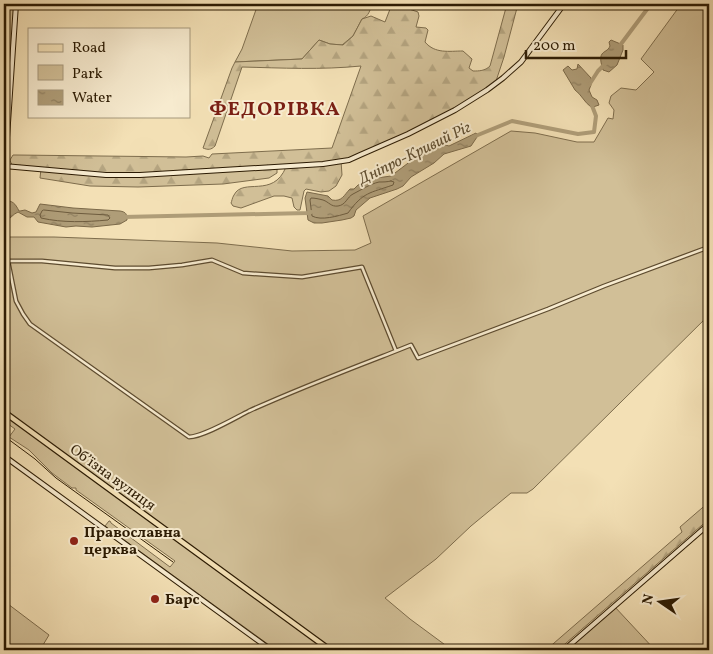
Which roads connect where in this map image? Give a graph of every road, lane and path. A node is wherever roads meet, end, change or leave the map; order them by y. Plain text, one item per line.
1 (16, 4) edge
2 (564, 4) edge
3 (4, 166) edge
4 (709, 247) edge
5 (4, 261) edge
6 (8, 261) junction
7 (396, 350) junction
8 (4, 412) edge
9 (4, 456) edge
10 (709, 524) edge
11 (262, 645) junction
12 (259, 650) edge
13 (271, 650) edge
14 (330, 650) edge
15 (564, 650) edge

1 - 3 main road
2 - 3 main road
4 - 7 street
5 - 6 street
6 - 7 street
6 - 7 street
8 - 14 main road, Обʼїзна вулиця
9 - 11 main road
10 - 15 main road
11 - 12 main road
11 - 13 main road

